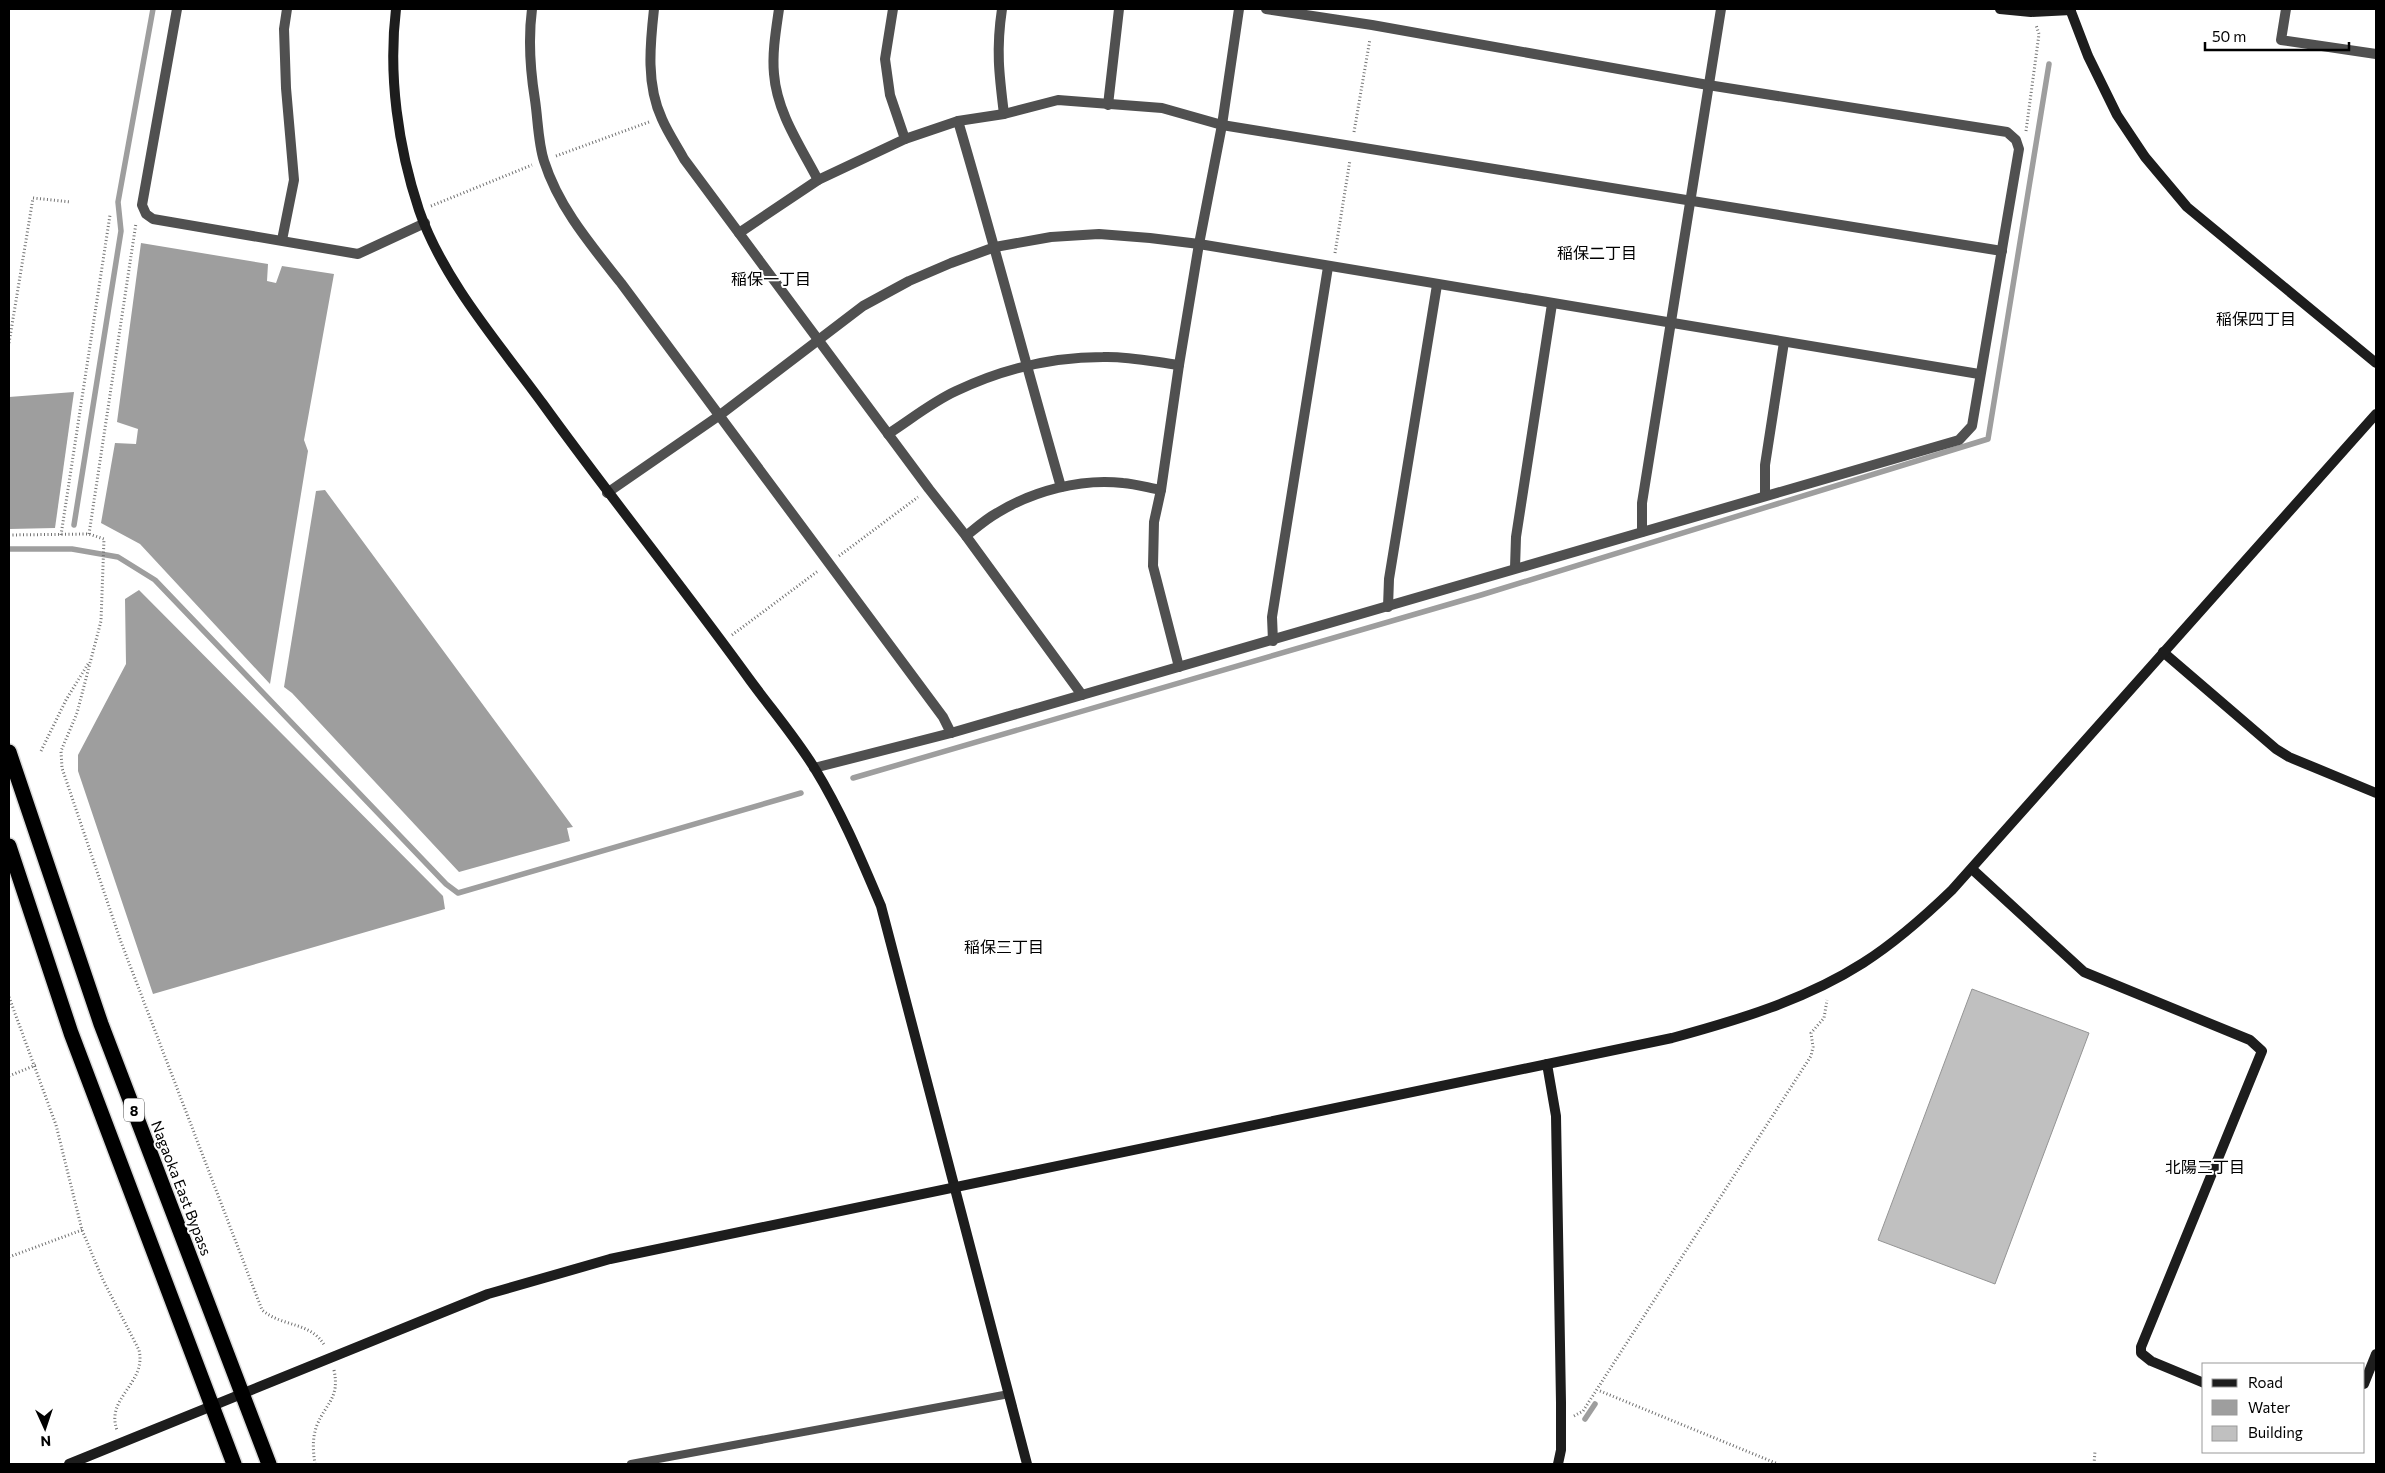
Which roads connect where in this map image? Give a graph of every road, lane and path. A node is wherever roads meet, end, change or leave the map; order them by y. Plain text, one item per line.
1 (177, 9) edge
2 (287, 9) edge
3 (396, 9) edge
4 (532, 9) edge
5 (654, 9) edge
6 (779, 9) edge
7 (893, 9) edge
8 (1002, 9) edge
9 (1119, 9) edge
10 (1239, 9) edge
11 (1266, 9) edge
12 (1721, 9) edge
13 (2000, 9) edge
14 (2070, 9) edge
15 (2286, 9) edge
16 (2031, 12) junction
17 (2376, 54) edge
18 (1708, 85) junction
19 (1108, 105) junction
20 (1004, 114) junction
21 (958, 121) junction
22 (1222, 125) junction
23 (905, 139) junction
24 (2016, 140) junction
25 (818, 180) junction
26 (1689, 200) junction
27 (71, 202) dead end
28 (110, 214) dead end
29 (136, 219) dead end
30 (424, 223) junction
31 (740, 233) junction
32 (282, 240) junction
33 (1199, 244) junction
34 (995, 247) junction
35 (2002, 251) junction
36 (1328, 267) junction
37 (1437, 285) junction
38 (1552, 304) junction
39 (1670, 323) junction
40 (818, 341) junction
41 (1784, 342) junction
42 (9, 343) edge
43 (2376, 363) edge
44 (1179, 365) junction
45 (1026, 366) junction
46 (1979, 374) junction
47 (2376, 414) edge
48 (720, 415) junction
49 (888, 434) junction
50 (1061, 487) junction
51 (1161, 490) junction
52 (607, 493) junction
53 (1765, 495) junction
54 (1642, 532) junction
55 (89, 534) junction
56 (9, 535) edge
57 (61, 535) junction
58 (966, 536) junction
59 (1516, 568) junction
60 (1388, 607) junction
61 (1273, 641) junction
62 (2163, 652) junction
63 (91, 660) junction
64 (1179, 667) junction
65 (1082, 695) junction
66 (951, 733) junction
67 (41, 751) dead end
68 (9, 752) edge
69 (814, 768) junction
70 (2376, 793) edge
71 (9, 846) edge
72 (1972, 868) junction
73 (1822, 984) junction
74 (9, 997) edge
75 (1547, 1064) junction
76 (36, 1065) junction
77 (9, 1076) edge
78 (956, 1188) junction
79 (82, 1230) junction
80 (9, 1257) edge
81 (2376, 1354) edge
82 (331, 1356) junction
83 (2202, 1382) edge
84 (2365, 1382) edge
85 (1600, 1391) dead end
86 (242, 1394) junction
87 (1009, 1394) junction
88 (212, 1406) junction
89 (1561, 1424) junction
90 (121, 1442) junction
91 (2095, 1451) dead end
92 (69, 1464) edge
93 (234, 1464) edge
94 (269, 1464) edge
95 (315, 1464) edge
96 (631, 1464) edge
97 (1027, 1464) edge
98 (1558, 1464) edge
99 (1778, 1464) edge
100 (2094, 1464) edge

1 - 32 street
2 - 32 street
3 - 30 street
4 - 48 street
5 - 31 street
6 - 25 street
7 - 23 street
8 - 20 street
9 - 19 street
10 - 22 street
11 - 18 street
12 - 18 street
13 - 16 street
14 - 16 street
14 - 43 street
15 - 17 street
16 - 24 path
18 - 24 street
18 - 26 street
19 - 20 street
19 - 22 street
20 - 21 street
21 - 23 street
21 - 34 street
22 - 26 street
22 - 33 street
23 - 25 street
24 - 35 street
25 - 31 street
26 - 35 street
26 - 39 street
27 - 42 path
28 - 57 path
29 - 55 path
30 - 32 street
30 - 52 street
31 - 40 street
33 - 34 street
33 - 36 street
33 - 44 street
34 - 40 street
34 - 45 street
35 - 46 street
36 - 37 street
36 - 61 street
37 - 38 street
37 - 60 street
38 - 39 street
38 - 59 street
39 - 41 street
39 - 54 street
40 - 48 street
40 - 49 street
41 - 46 street
41 - 53 street
44 - 45 street
44 - 51 street
45 - 49 street
45 - 50 street
46 - 53 street
47 - 62 street
48 - 52 street
48 - 66 street
49 - 58 street
50 - 51 street
50 - 58 street
51 - 64 street
52 - 69 street
53 - 54 street
54 - 59 street
55 - 57 path
55 - 63 path
56 - 57 path
58 - 65 street
59 - 60 street
60 - 61 street
61 - 64 street
62 - 70 street
62 - 72 street
63 - 67 path
63 - 82 path
64 - 65 street
65 - 66 street
66 - 69 street
68 - 86 highway, Nagaoka East Bypass / 8
69 - 78 street
71 - 88 highway, 8
72 - 73 street
72 - 83 street
73 - 75 street
73 - 89 path
74 - 76 path
75 - 78 street
75 - 89 street
76 - 77 path
76 - 79 path
78 - 82 street
78 - 87 street
79 - 80 path
79 - 90 path
81 - 84 street
82 - 86 street
82 - 95 path
85 - 99 path
86 - 88 street
86 - 94 highway, Nagaoka East Bypass / 8
87 - 96 lane
87 - 97 street
88 - 90 street
88 - 93 highway, 8
89 - 98 street
90 - 92 street
91 - 100 path

